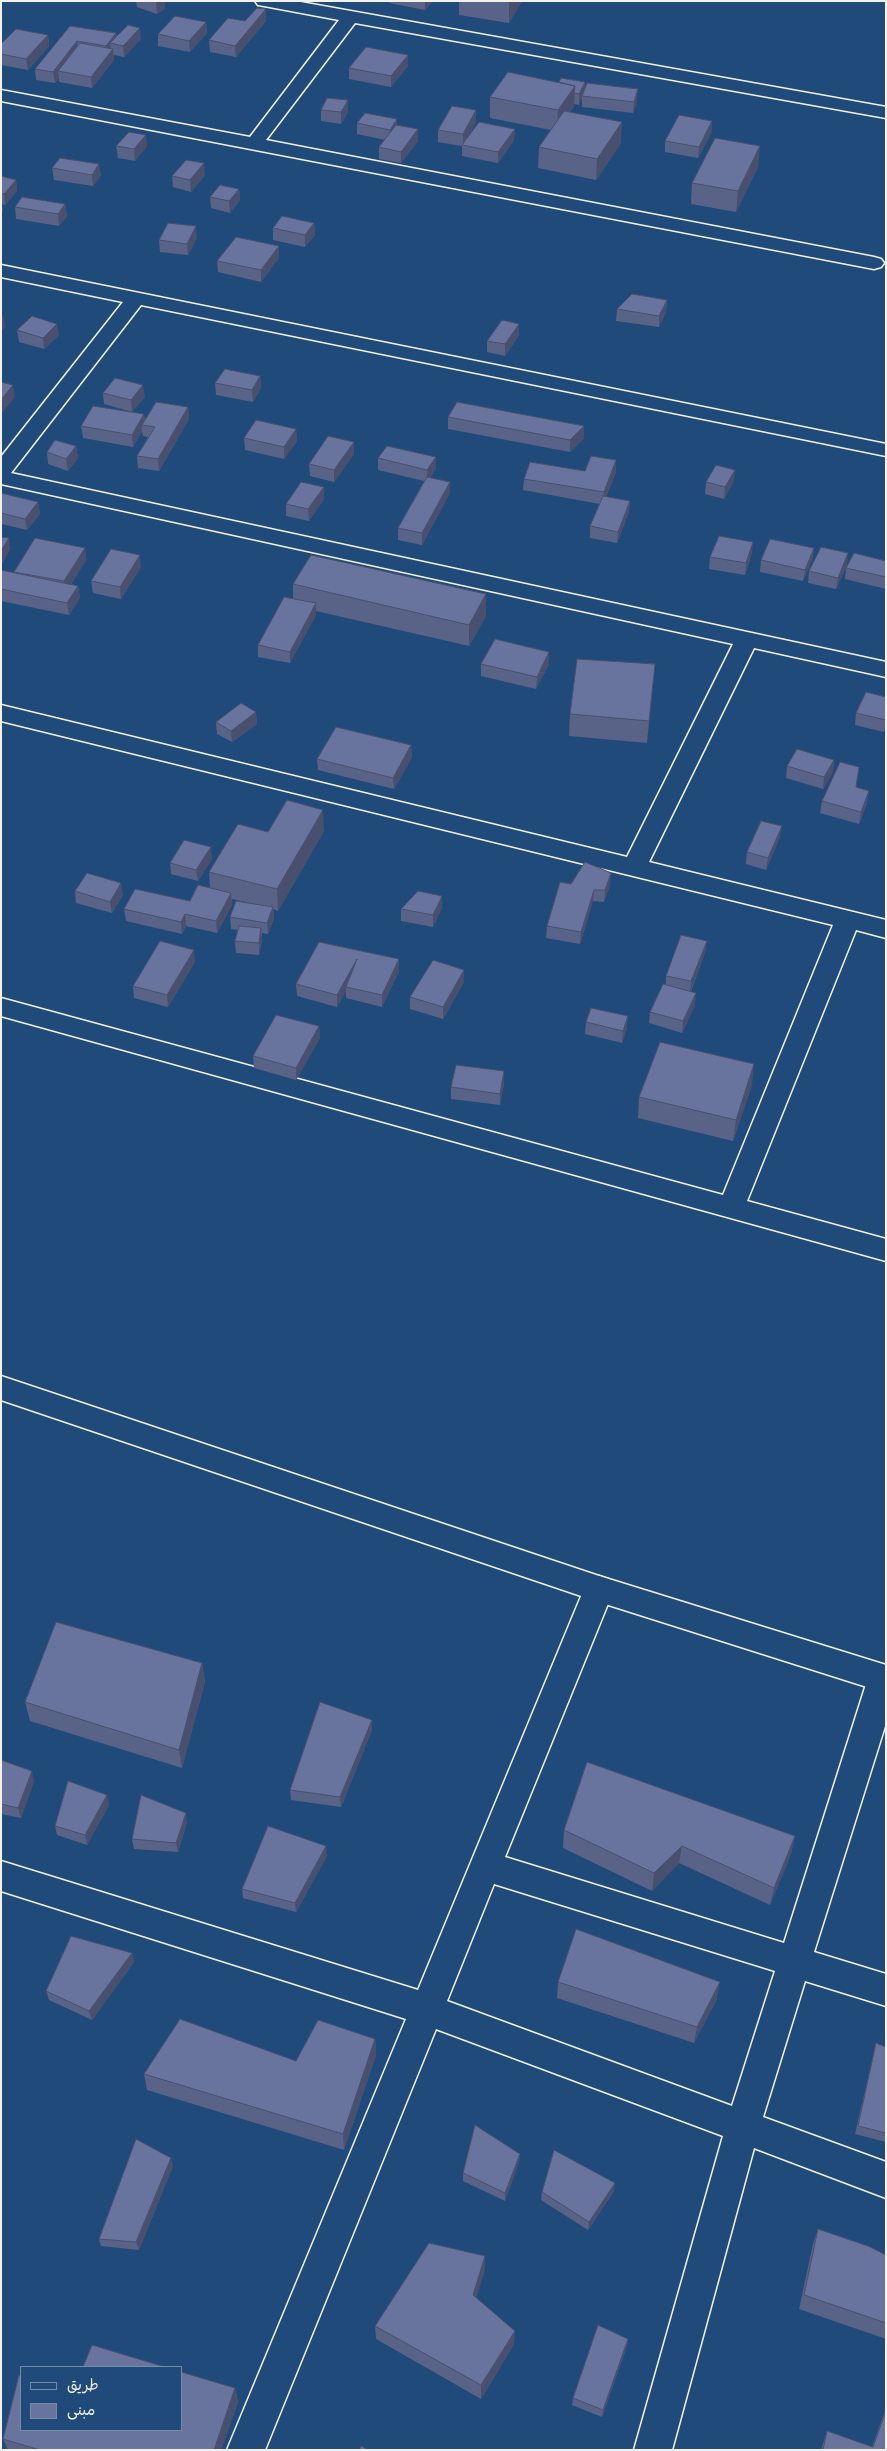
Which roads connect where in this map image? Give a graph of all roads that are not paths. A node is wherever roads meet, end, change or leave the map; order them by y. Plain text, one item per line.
1 (264, 1) edge
2 (350, 17) junction
3 (1, 96) edge
4 (886, 113) edge
5 (254, 144) junction
6 (874, 263) dead end
7 (1, 271) edge
8 (136, 298) junction
9 (886, 450) edge
10 (1, 472) edge
11 (1, 477) edge
12 (747, 638) junction
13 (886, 670) edge
14 (1, 714) edge
15 (634, 867) junction
16 (848, 919) junction
17 (886, 928) edge
18 (1, 1007) edge
19 (732, 1208) junction
20 (886, 1250) edge
21 (1, 1388) edge
22 (599, 1589) junction
23 (885, 1678) edge
24 (485, 1866) junction
25 (1, 1876) edge
26 (796, 1960) junction
27 (886, 1990) edge
28 (426, 2009) junction
29 (743, 2126) junction
30 (886, 2180) edge
31 (246, 2450) edge
32 (653, 2450) edge

1 - 2 street
2 - 4 street
2 - 5 street
3 - 5 street
5 - 6 street
7 - 8 street
8 - 9 street
8 - 10 street
11 - 12 street
12 - 13 street
12 - 15 street
14 - 15 street
15 - 16 street
16 - 17 street
16 - 19 street
18 - 19 street
19 - 20 street
21 - 22 street
22 - 23 street
22 - 24 street
23 - 26 street
24 - 26 street
24 - 28 street
25 - 28 street
26 - 27 street
26 - 29 street
28 - 29 street
28 - 31 street
29 - 30 street
29 - 32 street

